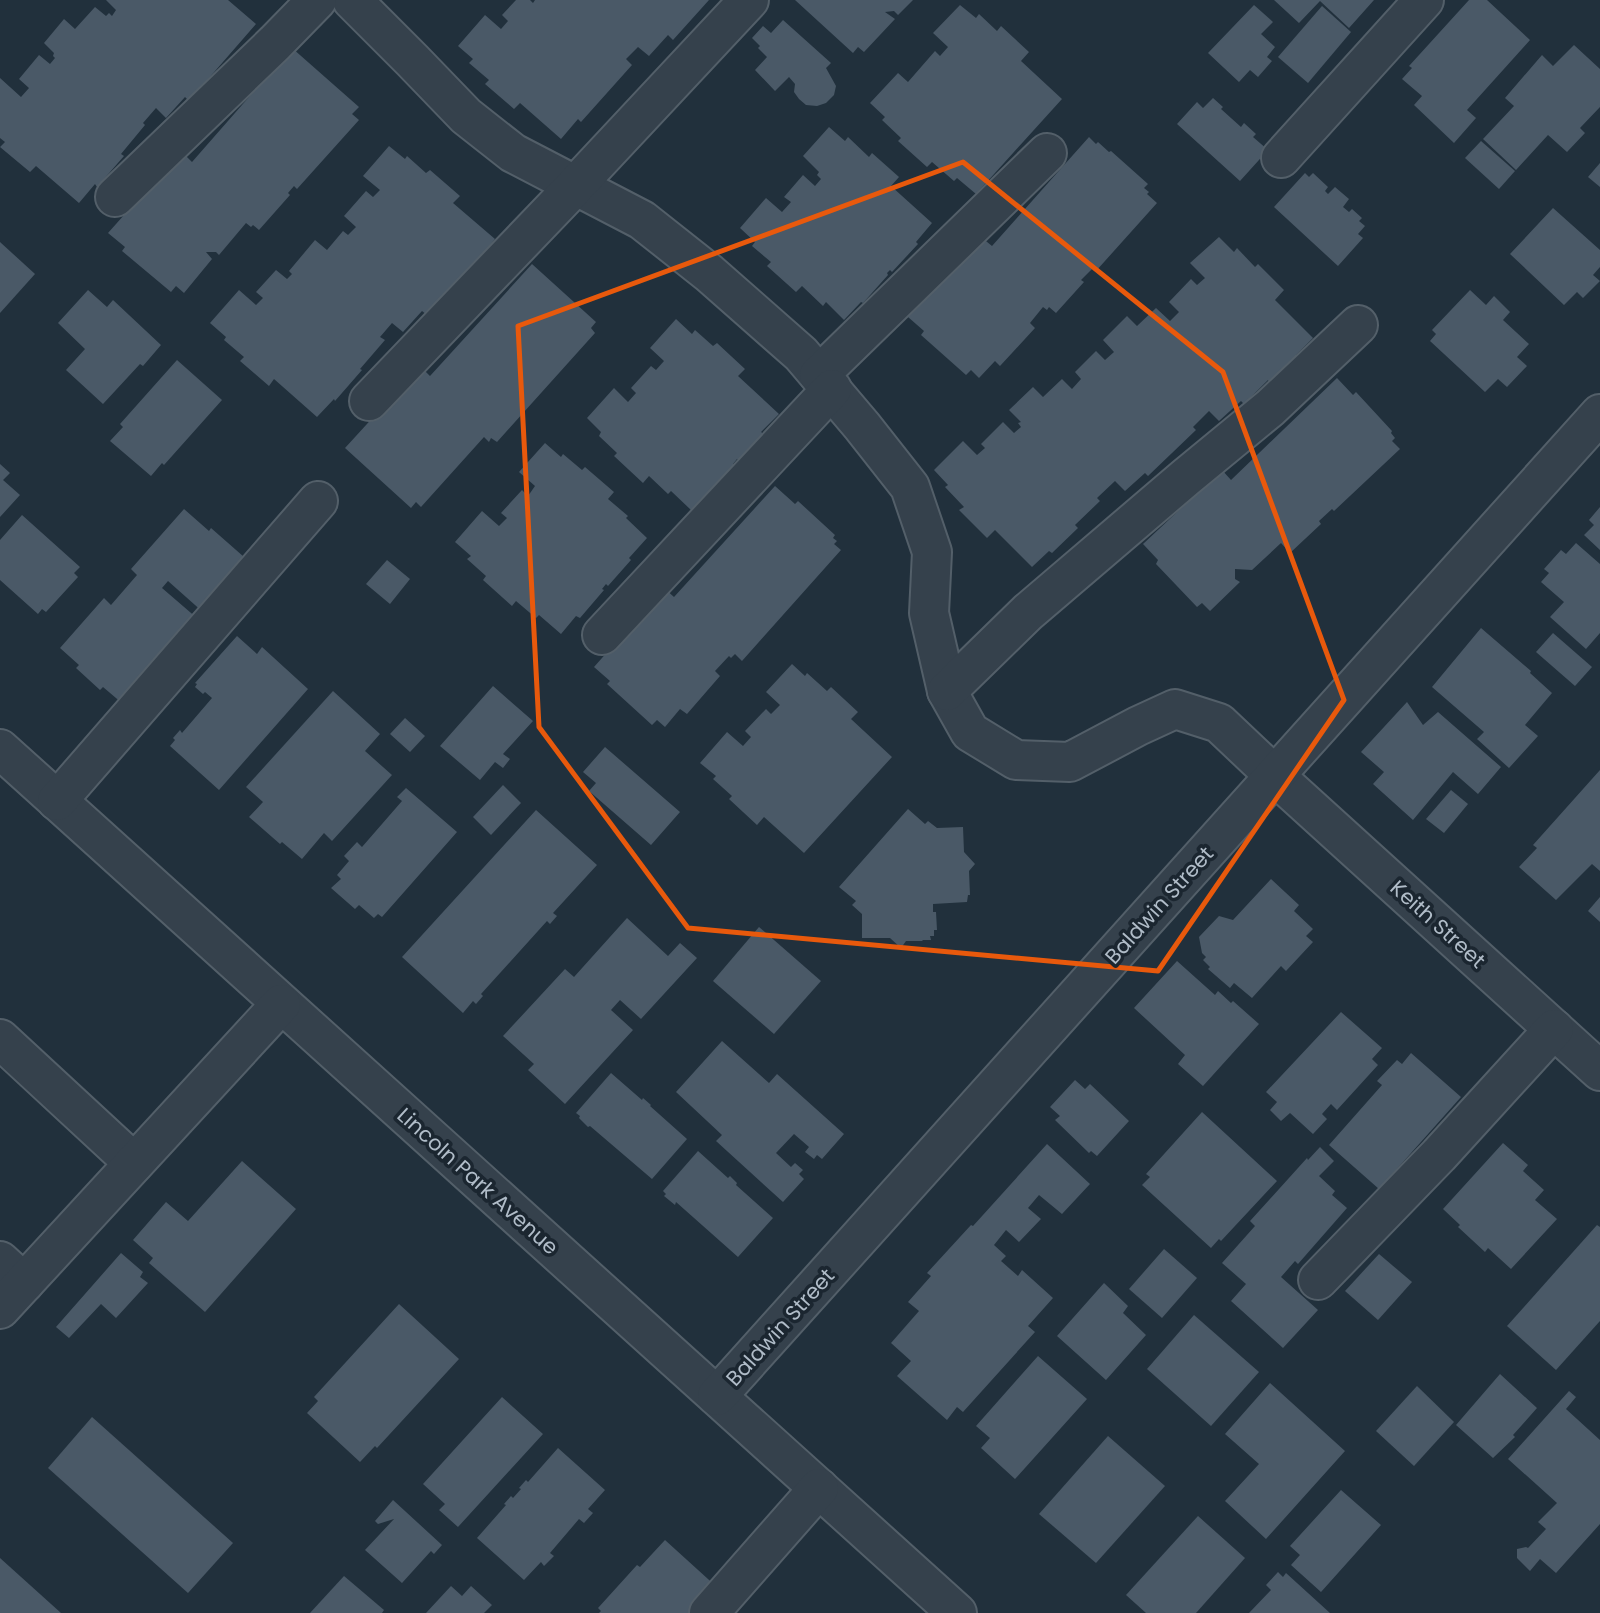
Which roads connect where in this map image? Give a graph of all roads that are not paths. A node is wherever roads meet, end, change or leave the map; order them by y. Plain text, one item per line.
1 (317, 0) edge
2 (352, 0) edge
3 (749, 0) edge
4 (1424, 0) edge
5 (1047, 153) dead end
6 (1281, 158) dead end
7 (576, 185) junction
8 (115, 197) dead end
9 (1358, 325) dead end
10 (825, 382) junction
11 (369, 401) dead end
12 (1600, 414) edge
13 (318, 500) dead end
14 (602, 635) dead end
15 (947, 691) junction
16 (0, 749) edge
17 (1275, 776) junction
18 (57, 801) junction
19 (281, 1004) junction
20 (1553, 1029) junction
21 (0, 1039) edge
22 (1600, 1071) edge
23 (134, 1163) junction
24 (1318, 1280) dead end
25 (8, 1284) edge
26 (718, 1396) junction
27 (819, 1488) junction
28 (709, 1613) edge
29 (957, 1613) edge

1 - 8 street
2 - 7 street, Keith Street
3 - 7 street
4 - 6 street
5 - 10 street
7 - 10 street, Keith Street
7 - 11 street
9 - 15 street
10 - 14 street
10 - 15 street, Keith Street
12 - 17 street, Baldwin Street
13 - 18 street
15 - 17 street, Keith Street
16 - 18 street, Lincoln Park Avenue
17 - 20 street, Keith Street
17 - 26 street, Baldwin Street
18 - 19 street, Lincoln Park Avenue
19 - 23 street
19 - 26 street, Lincoln Park Avenue
20 - 22 street, Keith Street
20 - 24 street
21 - 23 street
23 - 25 street
26 - 27 street, Lincoln Park Avenue
27 - 28 street
27 - 29 street, Lincoln Park Avenue

